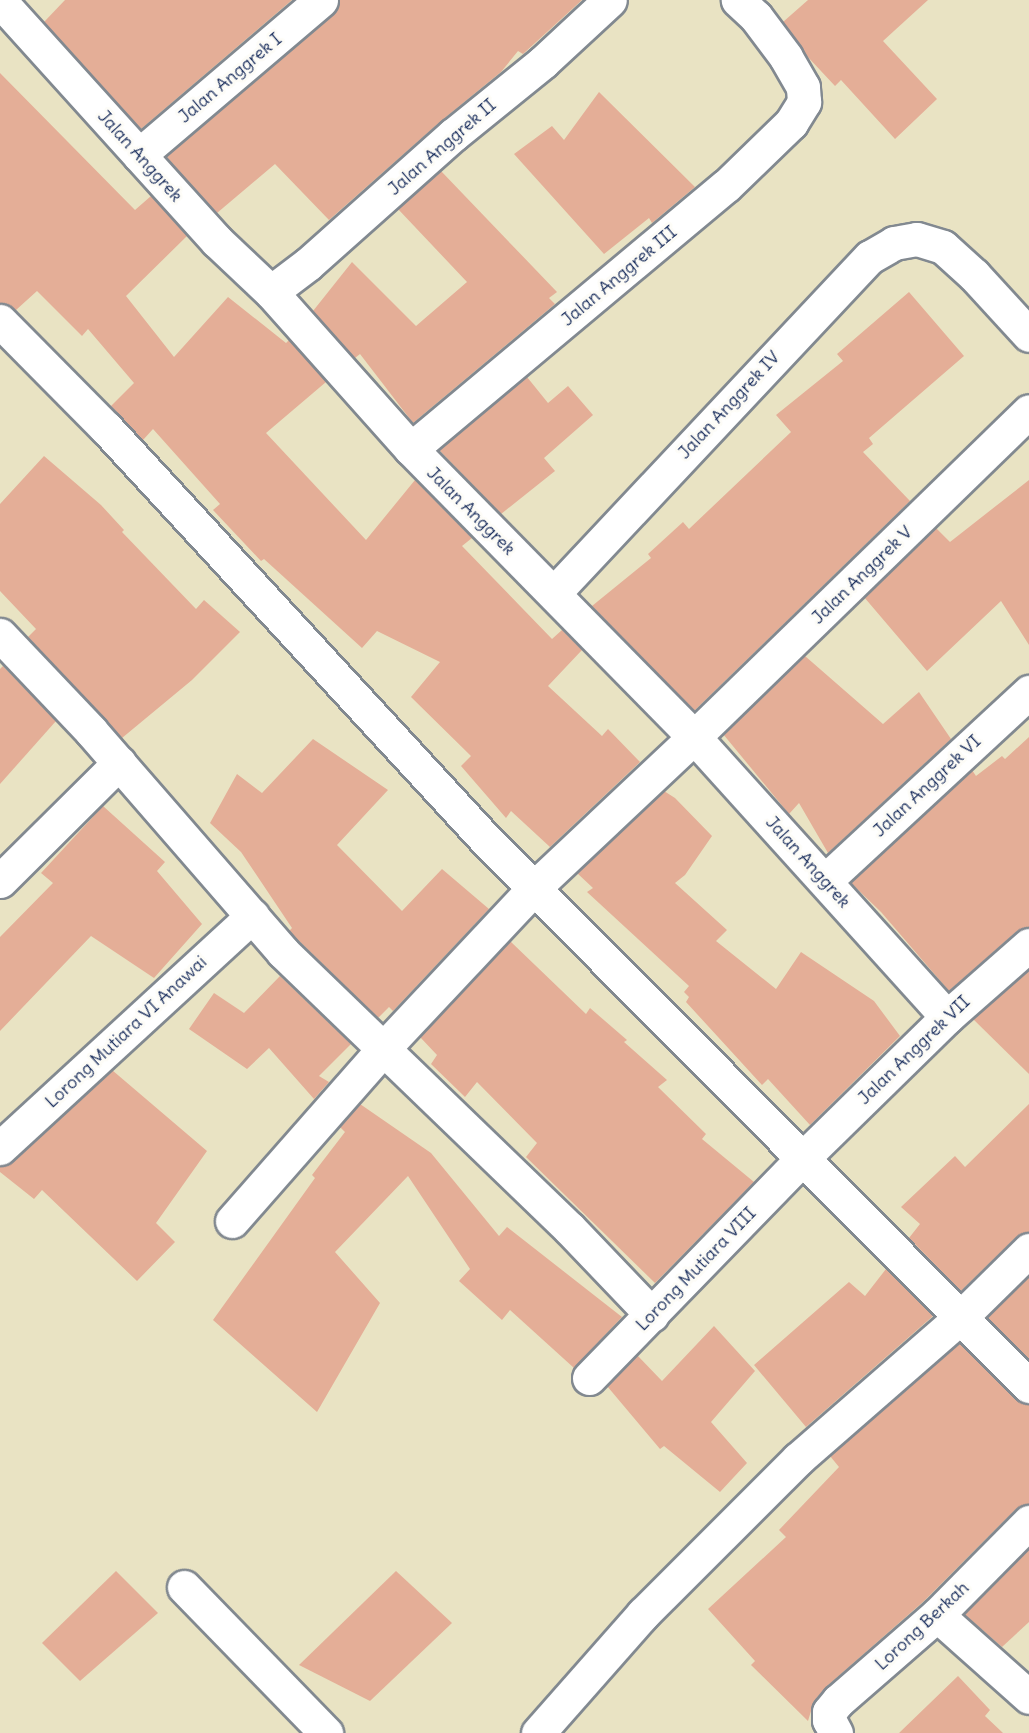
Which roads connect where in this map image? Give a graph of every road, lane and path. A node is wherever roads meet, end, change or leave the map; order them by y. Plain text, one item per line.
1 (321, 0) edge
2 (610, 0) edge
3 (738, 0) edge
4 (0, 1) edge
5 (139, 155) junction
6 (271, 292) junction
7 (0, 321) edge
8 (1029, 336) edge
9 (1029, 411) edge
10 (411, 449) junction
11 (554, 593) junction
12 (0, 635) edge
13 (1029, 692) edge
14 (694, 737) junction
15 (119, 763) junction
16 (825, 880) junction
17 (0, 881) edge
18 (535, 887) junction
19 (252, 916) junction
20 (1029, 945) edge
21 (947, 1017) junction
22 (383, 1049) junction
23 (0, 1148) edge
24 (802, 1159) junction
25 (232, 1221) dead end
26 (1029, 1250) edge
27 (652, 1316) junction
28 (962, 1316) junction
29 (590, 1378) dead end
30 (1029, 1386) edge
31 (1029, 1522) edge
32 (184, 1587) dead end
33 (937, 1615) junction
34 (1029, 1697) edge
35 (326, 1733) edge
36 (538, 1733) edge
37 (836, 1733) edge

1 - 5 street, Jalan Anggrek I
2 - 6 street, Jalan Anggrek II
3 - 10 street, Jalan Anggrek III
4 - 5 street, Jalan Anggrek
5 - 6 street, Jalan Anggrek
6 - 10 street, Jalan Anggrek
7 - 18 street
8 - 11 street, Jalan Anggrek IV
9 - 14 street, Jalan Anggrek V
10 - 11 street, Jalan Anggrek
11 - 14 street, Jalan Anggrek
12 - 15 street
13 - 16 street, Jalan Anggrek VI
14 - 16 street, Jalan Anggrek
14 - 18 street, Jalan Anggrek V
15 - 17 street
15 - 19 street
16 - 21 street, Jalan Anggrek
18 - 22 street, Jalan Anggrek V
18 - 24 street
19 - 22 street
19 - 23 street, Lorong Mutiara VI Anawai
20 - 21 street, Jalan Anggrek VII
21 - 24 street, Jalan Anggrek VII
22 - 25 street, Jalan Anggrek V
22 - 27 street
24 - 27 street, Lorong Mutiara VIII
24 - 28 street
26 - 28 street
27 - 29 street, Lorong Mutiara VIII
28 - 30 street
28 - 36 street
31 - 33 street, Lorong Berkah
32 - 35 street
33 - 34 street
33 - 37 street, Lorong Berkah

